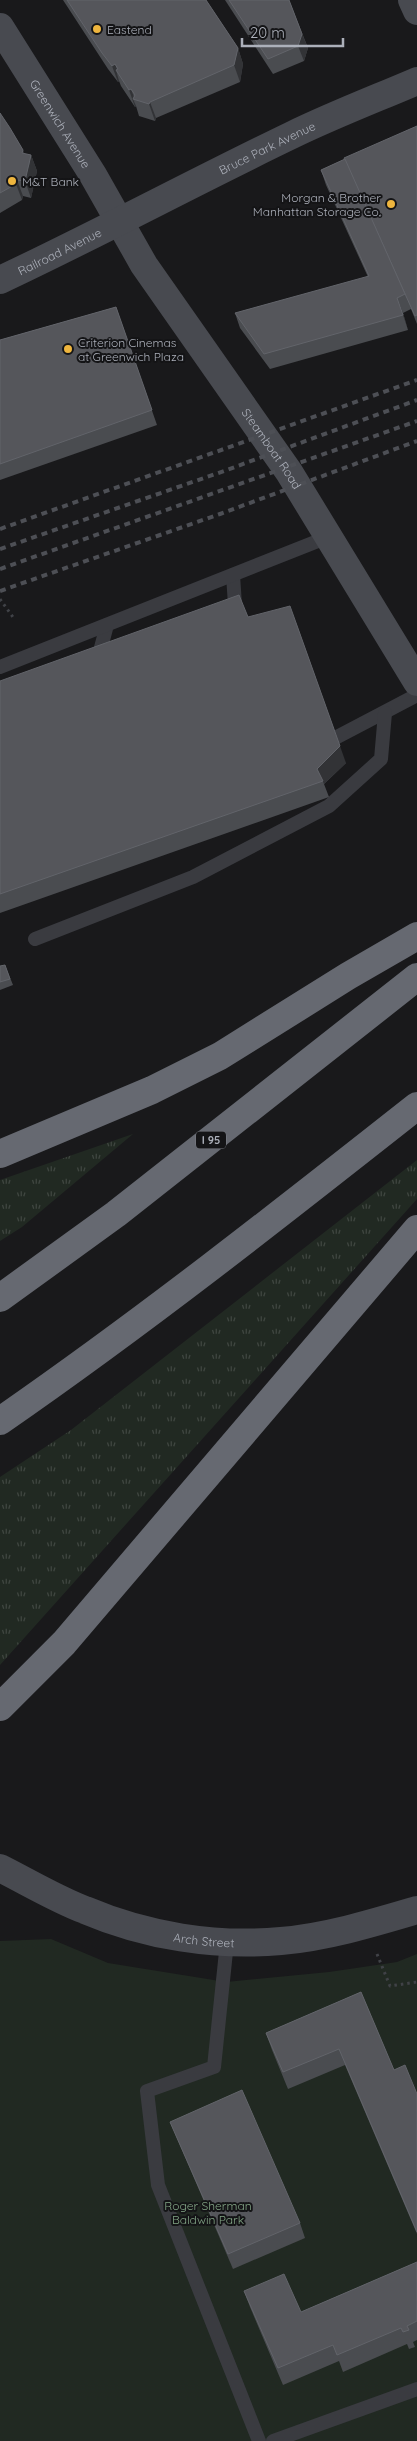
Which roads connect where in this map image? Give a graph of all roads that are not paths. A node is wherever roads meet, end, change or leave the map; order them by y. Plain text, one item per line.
1 (412, 0) edge
2 (417, 11) edge
3 (0, 26) edge
4 (417, 81) edge
5 (119, 222) junction
6 (0, 280) edge
7 (328, 537) junction
8 (234, 575) junction
9 (212, 614) edge
10 (107, 625) junction
11 (82, 660) edge
12 (0, 667) edge
13 (417, 682) edge
14 (417, 695) edge
15 (385, 713) junction
16 (337, 737) edge
17 (417, 936) edge
18 (35, 939) dead end
19 (417, 977) edge
20 (417, 1106) edge
21 (0, 1154) edge
22 (417, 1229) edge
23 (0, 1298) edge
24 (0, 1421) edge
25 (0, 1707) edge
26 (0, 1868) edge
27 (417, 1910) edge
28 (227, 1942) junction
29 (417, 2389) edge
30 (259, 2441) edge
31 (272, 2441) edge

1 - 2 main road
3 - 5 main road, Greenwich Avenue
4 - 5 main road, Bruce Park Avenue
5 - 6 main road, Railroad Avenue
5 - 7 main road, Steamboat Road
7 - 8 lane
7 - 13 main road, Steamboat Road
8 - 9 lane
8 - 10 lane
10 - 11 lane
10 - 12 lane
14 - 15 lane
15 - 16 lane
15 - 18 lane
17 - 21 highway
19 - 23 highway, I 95
20 - 24 highway
22 - 25 highway
26 - 28 main road, Arch Street
27 - 28 main road, Arch Street
28 - 30 lane
29 - 31 lane

